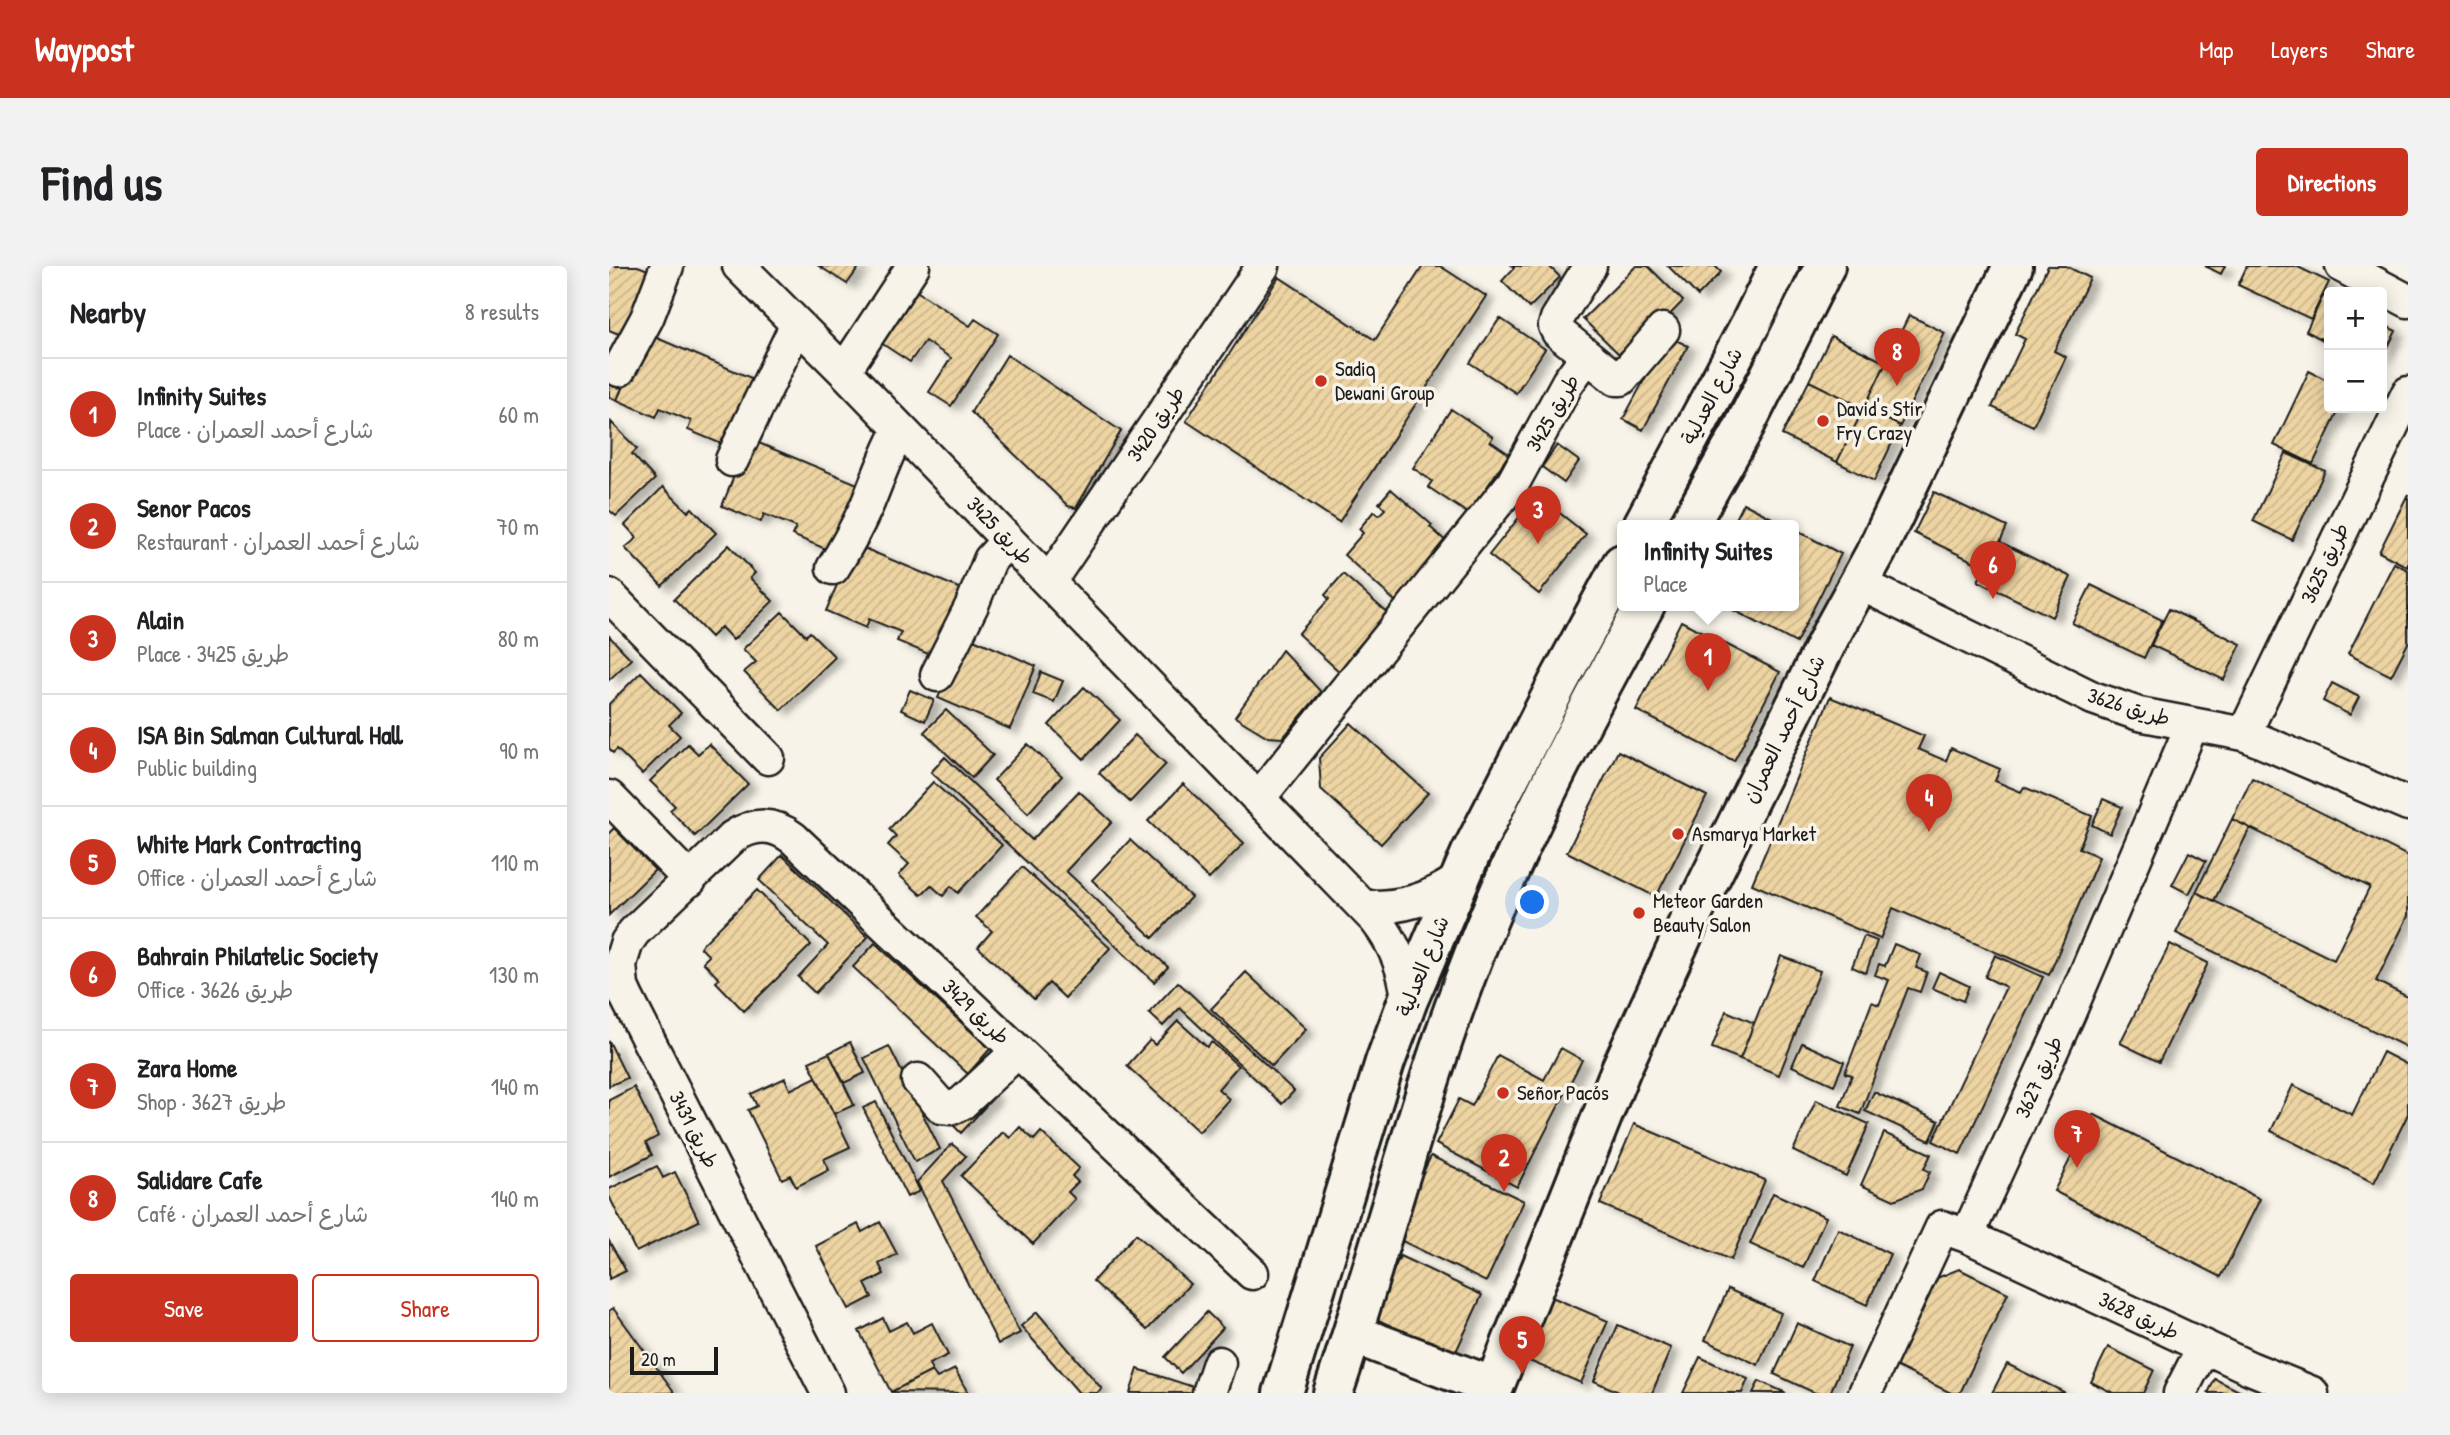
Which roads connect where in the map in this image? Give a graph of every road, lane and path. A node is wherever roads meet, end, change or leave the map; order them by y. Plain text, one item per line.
1 (667, 266) edge
2 (739, 266) edge
3 (913, 266) edge
4 (1263, 266) edge
5 (1779, 266) edge
6 (1800, 266) edge
7 (1825, 266) edge
8 (2013, 266) edge
9 (2342, 266) edge
10 (1576, 272) edge
11 (2408, 301) edge
12 (1797, 318) junction
13 (797, 324) junction
14 (1663, 330) dead end
15 (1587, 356) junction
16 (618, 370) dead end
17 (844, 371) junction
18 (2408, 393) edge
19 (900, 429) junction
20 (732, 460) dead end
21 (1646, 520) edge
22 (1692, 520) edge
23 (1008, 540) junction
24 (832, 568) dead end
25 (1617, 573) edge
26 (1049, 582) junction
27 (1859, 583) junction
28 (609, 595) edge
29 (1642, 611) edge
30 (937, 675) dead end
31 (2192, 725) junction
32 (2244, 734) junction
33 (768, 758) dead end
34 (609, 797) edge
35 (1258, 799) junction
36 (2408, 804) edge
37 (1459, 879) junction
38 (690, 880) junction
39 (1364, 907) junction
40 (616, 952) edge
41 (1408, 1000) junction
42 (1018, 1051) junction
43 (918, 1080) dead end
44 (1967, 1236) junction
45 (1252, 1273) dead end
46 (1353, 1334) junction
47 (2204, 1346) junction
48 (1219, 1363) dead end
49 (825, 1391) edge
50 (1498, 1391) edge
51 (1209, 1393) edge
52 (1283, 1393) edge
53 (1333, 1393) edge
54 (1865, 1393) edge
55 (2180, 1393) edge
56 (2312, 1393) edge

1 - 16 street
2 - 13 street, طريق 3425
3 - 17 street
4 - 26 street, طريق 3420
5 - 21 main road, شارع العدلية
6 - 12 main road
7 - 12 main road, شارع العدلية
8 - 27 main road, شارع أحمد العمران
9 - 11 street
10 - 15 street
12 - 22 main road, شارع العدلية
13 - 17 street, طريق 3425
13 - 20 street
14 - 15 street
15 - 35 street, طريق 3425
17 - 19 street, طريق 3425
18 - 32 street, طريق 3625
19 - 23 street, طريق 3425
19 - 24 street
23 - 26 street, طريق 3425
23 - 30 street
25 - 37 main road, شارع العدلية
26 - 35 street, طريق 3425
27 - 31 street, طريق 3626
27 - 50 main road, شارع أحمد العمران
28 - 33 street
29 - 46 main road, شارع العدلية
31 - 32 street, طريق 3626
31 - 44 street, طريق 3627
32 - 36 street, طريق 3626
34 - 38 street
35 - 39 street, طريق 3425
37 - 39 street
37 - 41 main road, شارع العدلية
38 - 40 street, طريق 3431
38 - 42 street, طريق 3429
39 - 41 street, طريق 3425
40 - 49 street, طريق 3431
41 - 52 main road, شارع العدلية
42 - 43 street
42 - 45 street, طريق 3429
44 - 47 street, طريق 3628
44 - 54 street
46 - 50 main road
46 - 53 main road, شارع العدلية
47 - 55 street
47 - 56 street, طريق 3628
48 - 51 street

